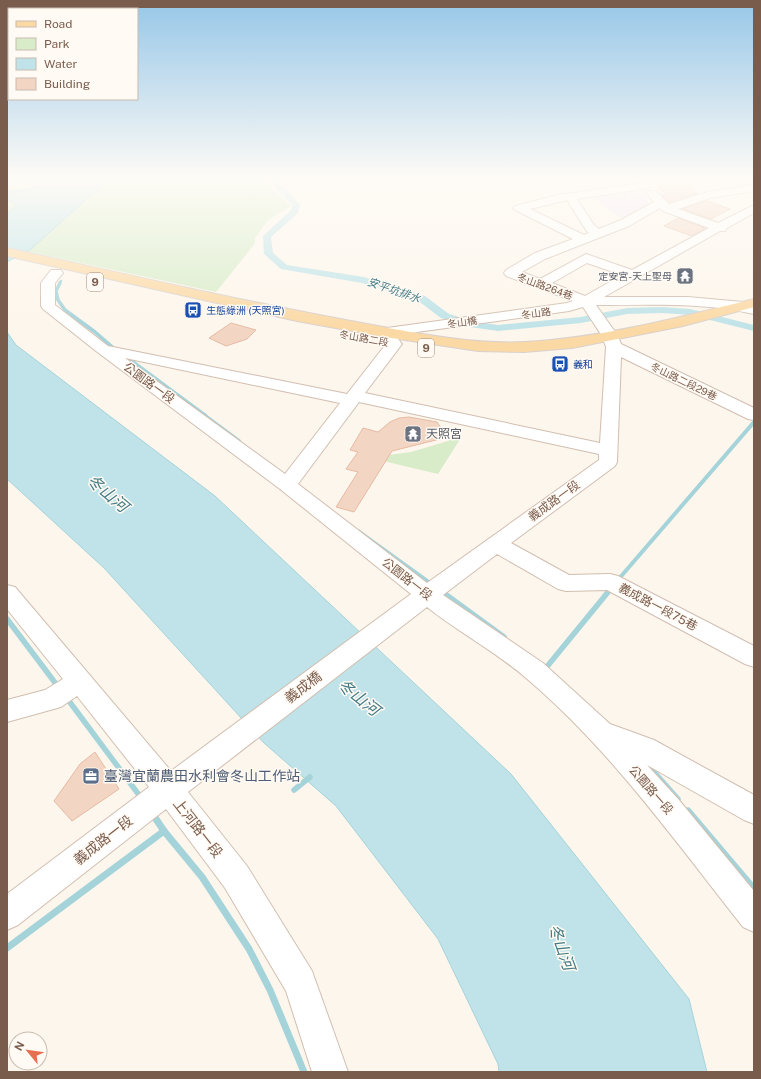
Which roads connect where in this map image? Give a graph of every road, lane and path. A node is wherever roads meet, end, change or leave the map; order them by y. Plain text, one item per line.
1 (565, 230) edge
2 (594, 230) edge
3 (605, 230) edge
4 (717, 230) edge
5 (598, 233) junction
6 (583, 239) junction
7 (7, 252) edge
8 (7, 262) edge
9 (45, 267) junction
10 (634, 275) junction
11 (541, 284) junction
12 (590, 307) junction
13 (749, 311) edge
14 (484, 319) joint
15 (609, 337) junction
16 (389, 338) junction
17 (101, 348) junction
18 (352, 398) junction
19 (754, 415) edge
20 (608, 450) junction
21 (287, 485) junction
22 (495, 544) junction
23 (7, 593) edge
24 (427, 593) junction
25 (407, 608) joint
26 (754, 657) edge
27 (79, 681) junction
28 (7, 711) edge
29 (601, 732) junction
30 (198, 766) joint
31 (168, 789) junction
32 (754, 810) edge
33 (7, 914) edge
34 (754, 916) edge
35 (330, 1072) edge

1 - 6 street
2 - 5 street
3 - 5 street
4 - 10 street, 冬山路
5 - 6 street
6 - 11 street, 冬山路264巷
7 - 9 main road, 9
8 - 9 main road, 9
9 - 16 main road, 冬山路二段 / 9
9 - 17 street, 公園路一段
10 - 11 street
10 - 12 street, 冬山路
11 - 12 street, 冬山路264巷
12 - 13 street
12 - 14 street, 冬山路
12 - 15 street
13 - 15 main road, 冬山路二段 / 9
13 - 15 main road, 冬山路二段 / 9
14 - 16 street, 冬山橋
15 - 16 main road, 冬山路二段 / 9
15 - 19 street, 冬山路二段29巷
15 - 20 street, 義成路一段
16 - 18 street
17 - 18 street
17 - 21 street, 公園路一段
18 - 20 street
18 - 21 street
20 - 22 street, 義成路一段
21 - 24 street, 公園路一段
22 - 24 street, 義成路一段
22 - 26 street, 義成路一段75巷
23 - 27 street, 上河路一段
24 - 25 street, 義成路一段
24 - 29 street, 公園路一段
25 - 30 street, 義成橋
27 - 28 street
27 - 31 street, 上河路一段
29 - 32 street
29 - 34 street, 公園路一段
30 - 31 street, 義成路一段
31 - 33 street, 義成路一段
31 - 35 street, 上河路一段

